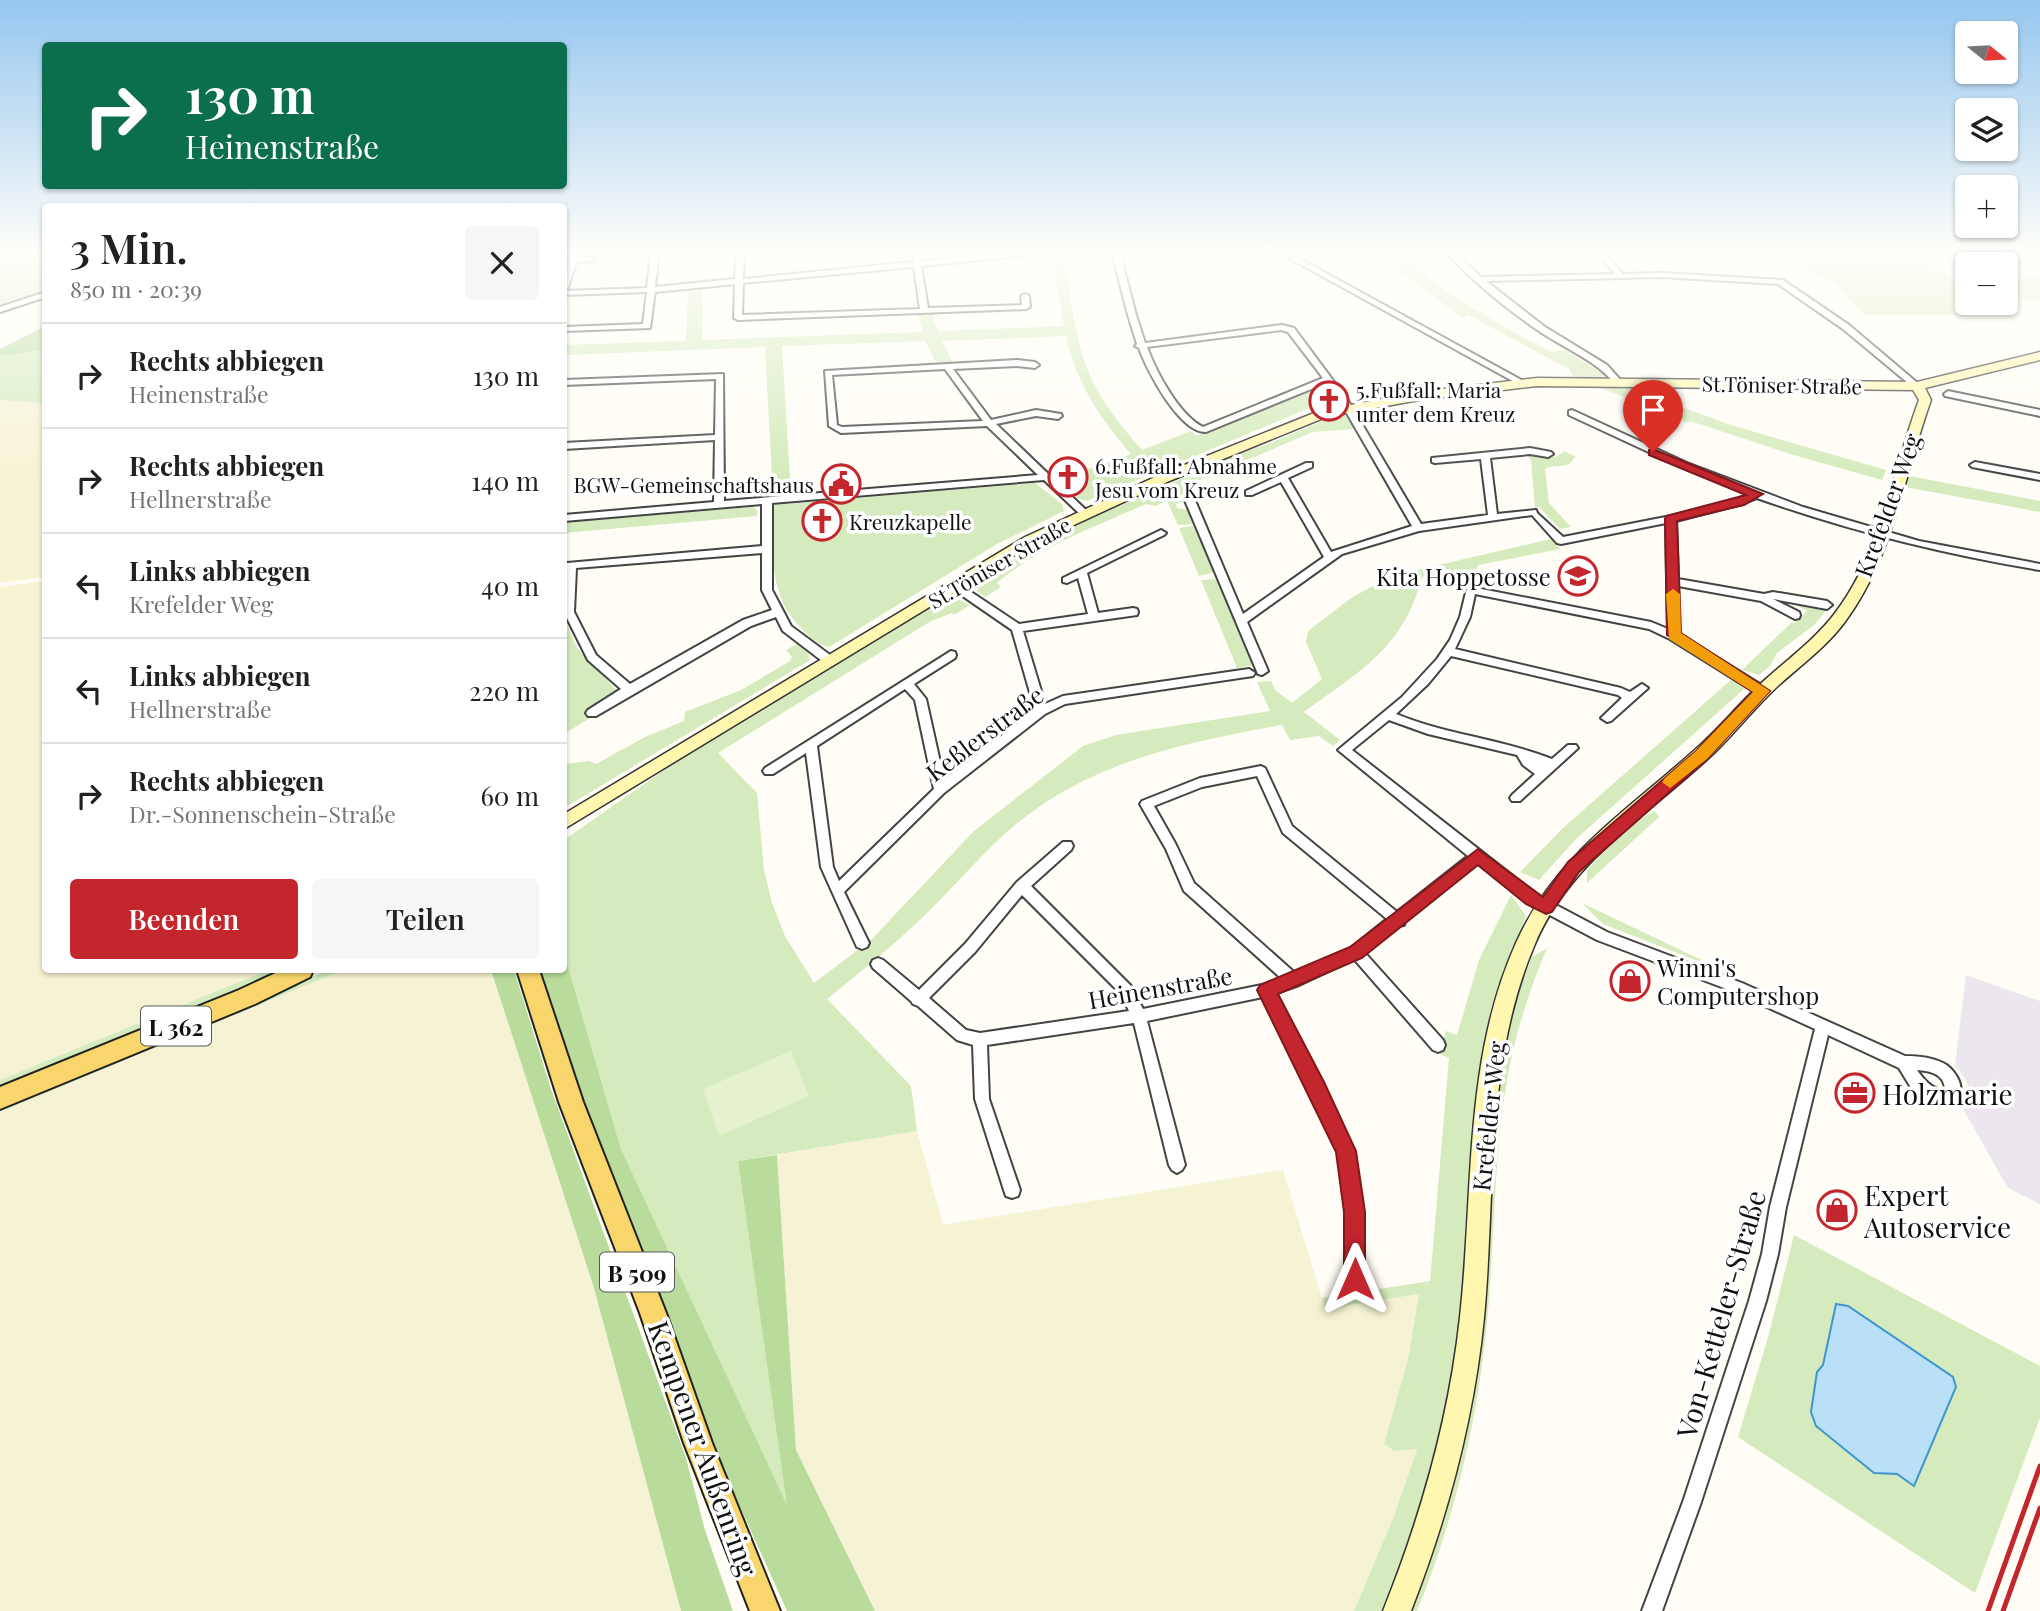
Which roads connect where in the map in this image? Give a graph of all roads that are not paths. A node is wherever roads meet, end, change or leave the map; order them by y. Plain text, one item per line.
1 (587, 328) edge
2 (1135, 328) edge
3 (1273, 328) edge
4 (1286, 328) edge
5 (1422, 328) edge
6 (1542, 328) edge
7 (1847, 328) edge
8 (567, 329) edge
9 (1139, 346) junction
10 (2040, 356) edge
11 (1035, 365) dead end
12 (948, 368) junction
13 (1329, 379) junction
14 (567, 382) edge
15 (1523, 383) junction
16 (1620, 384) junction
17 (1917, 386) junction
18 (1948, 394) dead end
19 (1347, 408) junction
20 (2040, 412) edge
21 (1572, 413) dead end
22 (1058, 416) dead end
23 (989, 423) junction
24 (720, 437) junction
25 (567, 446) edge
26 (1548, 454) dead end
27 (1485, 456) junction
28 (1435, 460) dead end
29 (1309, 465) dead end
30 (1975, 465) dead end
31 (1044, 477) junction
32 (1283, 477) junction
33 (2040, 477) edge
34 (1249, 493) dead end
35 (1757, 494) junction
36 (1189, 498) dead end
37 (767, 502) junction
38 (719, 505) junction
39 (1085, 514) junction
40 (1493, 517) junction
41 (567, 518) edge
42 (1671, 519) junction
43 (1418, 527) junction
44 (1161, 533) dead end
45 (1882, 535) junction
46 (767, 549) junction
47 (1329, 558) junction
48 (567, 565) edge
49 (2040, 567) edge
50 (1081, 572) junction
51 (1067, 580) dead end
52 (1673, 582) junction
53 (955, 586) junction
54 (1764, 598) junction
55 (1828, 605) dead end
56 (778, 612) junction
57 (1133, 612) dead end
58 (1795, 615) dead end
59 (1094, 617) junction
60 (1242, 620) junction
61 (1017, 628) junction
62 (1674, 635) junction
63 (1450, 652) junction
64 (951, 655) dead end
65 (830, 661) junction
66 (1262, 671) dead end
67 (1249, 673) dead end
68 (907, 684) junction
69 (1642, 688) dead end
70 (629, 690) junction
71 (1762, 691) junction
72 (1626, 702) junction
73 (1041, 711) junction
74 (592, 713) dead end
75 (1387, 715) junction
76 (1607, 718) dead end
77 (811, 744) junction
78 (1572, 748) dead end
79 (1520, 751) junction
80 (1554, 764) junction
81 (769, 771) dead end
82 (648, 772) junction
83 (1543, 773) junction
84 (940, 790) junction
85 (1516, 798) dead end
86 (567, 820) edge
87 (567, 833) edge
88 (1067, 846) dead end
89 (1478, 855) junction
90 (1022, 886) junction
91 (837, 891) junction
92 (1546, 907) junction
93 (1399, 921) junction
94 (862, 943) dead end
95 (1356, 952) junction
96 (878, 964) dead end
97 (296, 973) edge
98 (309, 973) edge
99 (529, 973) edge
100 (1294, 981) junction
101 (1266, 990) junction
102 (247, 997) junction
103 (918, 1000) junction
104 (1139, 1016) junction
105 (1823, 1026) junction
106 (980, 1040) junction
107 (1438, 1045) dead end
108 (1904, 1063) dead end
109 (0, 1098) edge
110 (1177, 1165) dead end
111 (1012, 1190) dead end
112 (1355, 1279) dead end
113 (765, 1611) edge
114 (1396, 1611) edge
115 (1652, 1611) edge

1 - 8 street
2 - 9 street
3 - 9 street
4 - 13 street
5 - 15 street
6 - 16 street
7 - 17 street
9 - 13 street
10 - 17 main road, St.Töniser Straße
11 - 12 street
12 - 23 street
12 - 23 street
13 - 19 street
14 - 24 street
15 - 16 main road, St.Töniser Straße
15 - 19 main road, St.Töniser Straße
16 - 17 main road, St.Töniser Straße
17 - 45 main road, Krefelder Weg
18 - 20 street
19 - 39 main road, St.Töniser Straße
19 - 43 street
21 - 35 street
22 - 23 street
23 - 31 street
24 - 25 street
24 - 38 street
26 - 27 street
27 - 28 street
27 - 40 street
29 - 32 street
30 - 33 street
31 - 37 street
31 - 39 street
32 - 34 street
32 - 47 street
35 - 42 street
35 - 45 street
36 - 60 street
37 - 38 street
37 - 46 street
38 - 41 street
39 - 53 main road, St.Töniser Straße
40 - 42 street
40 - 43 street
42 - 52 street
43 - 47 street
44 - 50 street
45 - 49 street
45 - 71 main road, Krefelder Weg
46 - 48 street
46 - 56 street
47 - 60 street
48 - 70 street
50 - 51 street
50 - 59 street
52 - 54 street
52 - 62 street
53 - 61 street
53 - 65 main road, St.Töniser Straße
54 - 55 street
54 - 58 street
56 - 65 street
56 - 70 street
57 - 59 street
59 - 61 street
60 - 66 street
61 - 73 street
62 - 63 street
62 - 71 street
63 - 72 street
63 - 75 street
64 - 68 street
65 - 82 main road, St.Töniser Straße
67 - 73 street, Keßlerstraße
68 - 77 street
68 - 84 street
69 - 72 street
70 - 74 street
71 - 92 main road, Krefelder Weg
72 - 76 street
73 - 84 street, Keßlerstraße
75 - 79 street
75 - 89 street
77 - 81 street
77 - 91 street
78 - 80 street
79 - 80 street
79 - 83 street
80 - 83 street
82 - 86 main road, St.Töniser Straße
82 - 87 main road, St.Töniser Straße
83 - 85 street
84 - 91 street, Keßlerstraße
88 - 90 street
89 - 92 street
89 - 93 street, Heinenstraße
90 - 103 street
90 - 104 street
91 - 94 street
92 - 105 street
92 - 114 main road, Krefelder Weg
93 - 95 street, Heinenstraße
93 - 100 street
95 - 100 street, Heinenstraße
95 - 107 street
96 - 103 street
97 - 102 main road, L 362
98 - 102 main road, L 362
99 - 113 main road, Kempener Außenring / B 509
100 - 101 street, Heinenstraße
101 - 104 street, Heinenstraße
101 - 112 street
102 - 109 main road, L 362
103 - 106 street
104 - 106 street, Heinenstraße
104 - 110 street
105 - 108 street
105 - 115 street, Von-Ketteler-Straße
106 - 111 street

